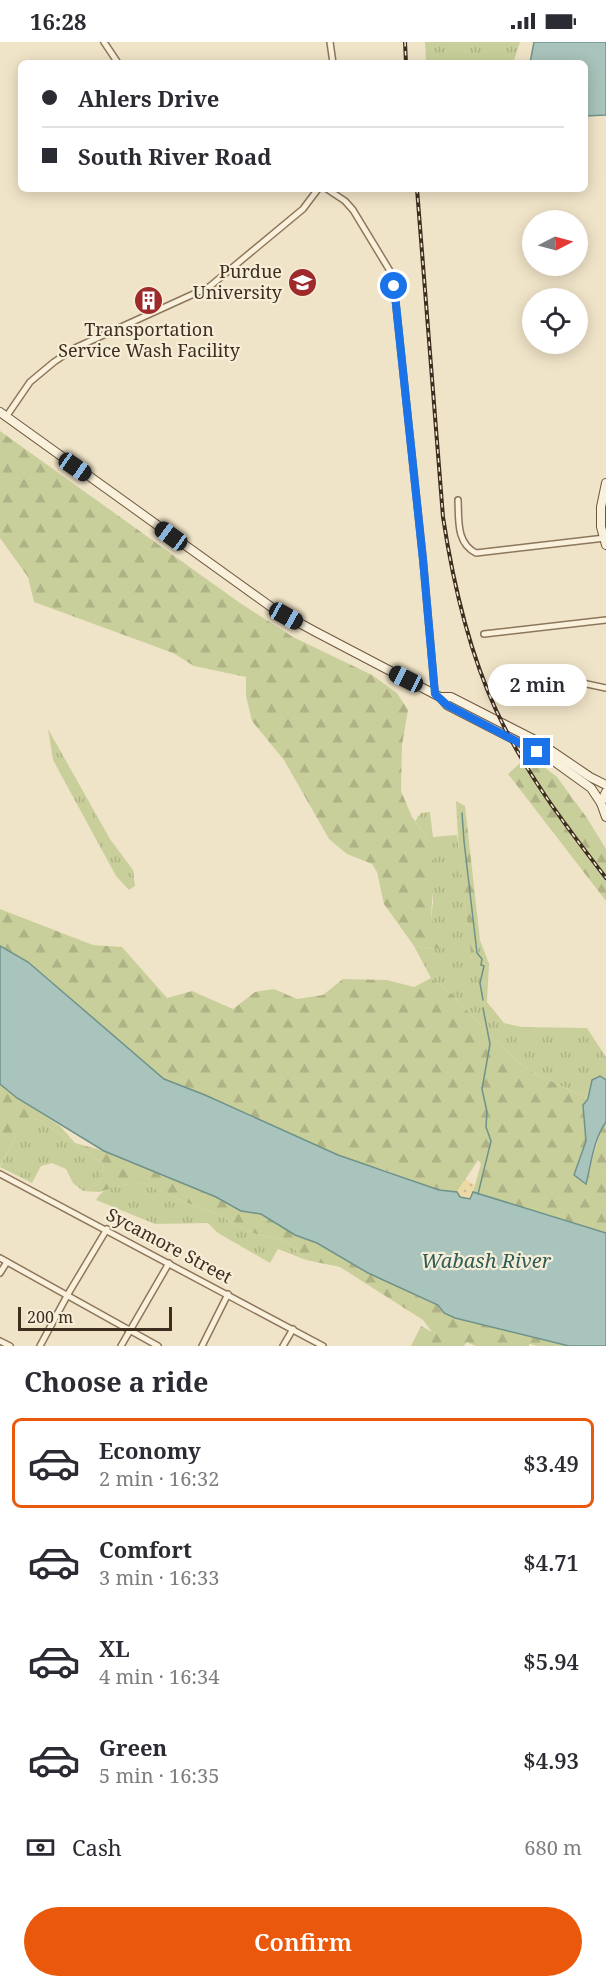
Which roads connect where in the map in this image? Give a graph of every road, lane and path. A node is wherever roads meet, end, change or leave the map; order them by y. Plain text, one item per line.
1 (104, 42) edge
2 (330, 42) edge
3 (116, 60) edge
4 (333, 60) edge
5 (316, 192) edge
6 (332, 192) edge
7 (3, 414) edge
8 (606, 483) edge
9 (458, 500) dead end
10 (606, 537) edge
11 (606, 545) edge
12 (606, 620) edge
13 (484, 634) dead end
14 (525, 684) dead end
15 (606, 688) edge
16 (437, 695) junction
17 (606, 785) edge
18 (606, 792) edge
19 (601, 803) junction
20 (606, 817) edge
21 (0, 1174) edge
22 (107, 1229) junction
23 (0, 1258) edge
24 (7, 1262) junction
25 (169, 1263) junction
26 (0, 1274) edge
27 (68, 1294) junction
28 (228, 1294) junction
29 (293, 1329) junction
30 (128, 1331) junction
31 (0, 1341) edge
32 (10, 1346) edge
33 (40, 1346) edge
34 (121, 1346) edge
35 (158, 1346) edge
36 (202, 1346) edge
37 (283, 1346) edge
38 (323, 1346) edge

1 - 3 street
2 - 4 street
5 - 7 street
6 - 16 street
7 - 16 main road
8 - 10 main road
9 - 10 street
10 - 11 main road
12 - 13 street
14 - 15 street
16 - 17 main road
16 - 19 main road
18 - 19 main road
19 - 20 main road
21 - 22 street, Sycamore Street
22 - 25 street, Sycamore Street
22 - 27 street
23 - 24 street
24 - 26 street
24 - 27 street
25 - 28 street, Sycamore Street
25 - 30 street
27 - 30 street
27 - 33 street
28 - 29 street, Sycamore Street
28 - 36 street
29 - 37 street
29 - 38 street, Sycamore Street
30 - 34 street
30 - 35 street
31 - 32 street

